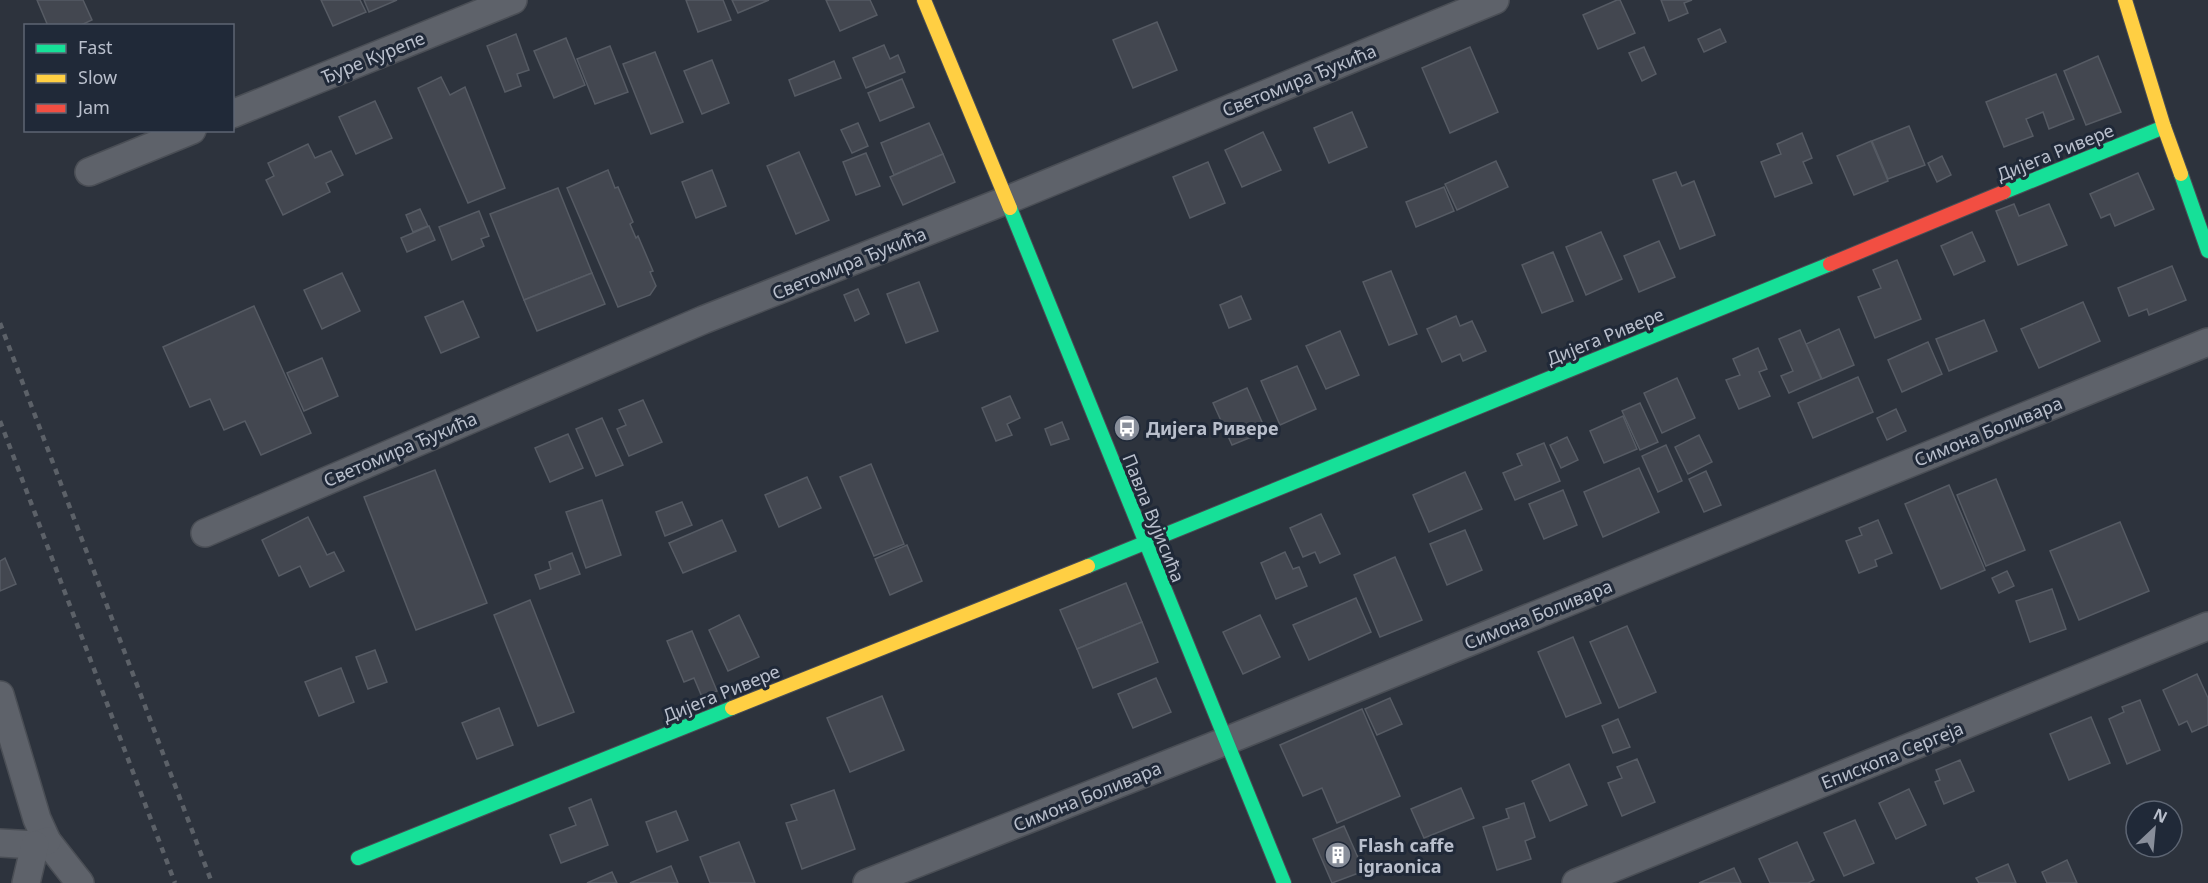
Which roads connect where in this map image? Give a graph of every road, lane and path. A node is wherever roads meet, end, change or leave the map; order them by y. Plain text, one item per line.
1 (513, 0) edge
2 (924, 0) edge
3 (1496, 0) edge
4 (2125, 0) edge
5 (234, 113) edge
6 (2164, 127) junction
7 (187, 132) edge
8 (89, 172) dead end
9 (1007, 200) junction
10 (2208, 251) edge
11 (2208, 342) edge
12 (205, 533) dead end
13 (1145, 543) junction
14 (2208, 626) edge
15 (0, 695) edge
16 (1226, 741) junction
17 (0, 843) edge
18 (41, 843) junction
19 (358, 858) dead end
20 (26, 883) edge
21 (80, 883) edge
22 (867, 883) edge
23 (1284, 883) edge
24 (1576, 883) edge

1 - 5 street, Ђуре Курепе
2 - 9 street, Павла Вујисића
3 - 9 street, Светомира Ђукића
4 - 6 street
6 - 10 street
6 - 13 street, Дијега Ривере
7 - 8 street
9 - 12 street, Светомира Ђукића
9 - 13 street, Павла Вујисића
11 - 16 street, Симона Боливара
13 - 16 street, Павла Вујисића
13 - 19 street, Дијега Ривере
14 - 24 street, Епископа Сергеја
15 - 18 street
16 - 22 street, Симона Боливара
16 - 23 street, Павла Вујисића
17 - 18 street
18 - 20 street
18 - 21 street

